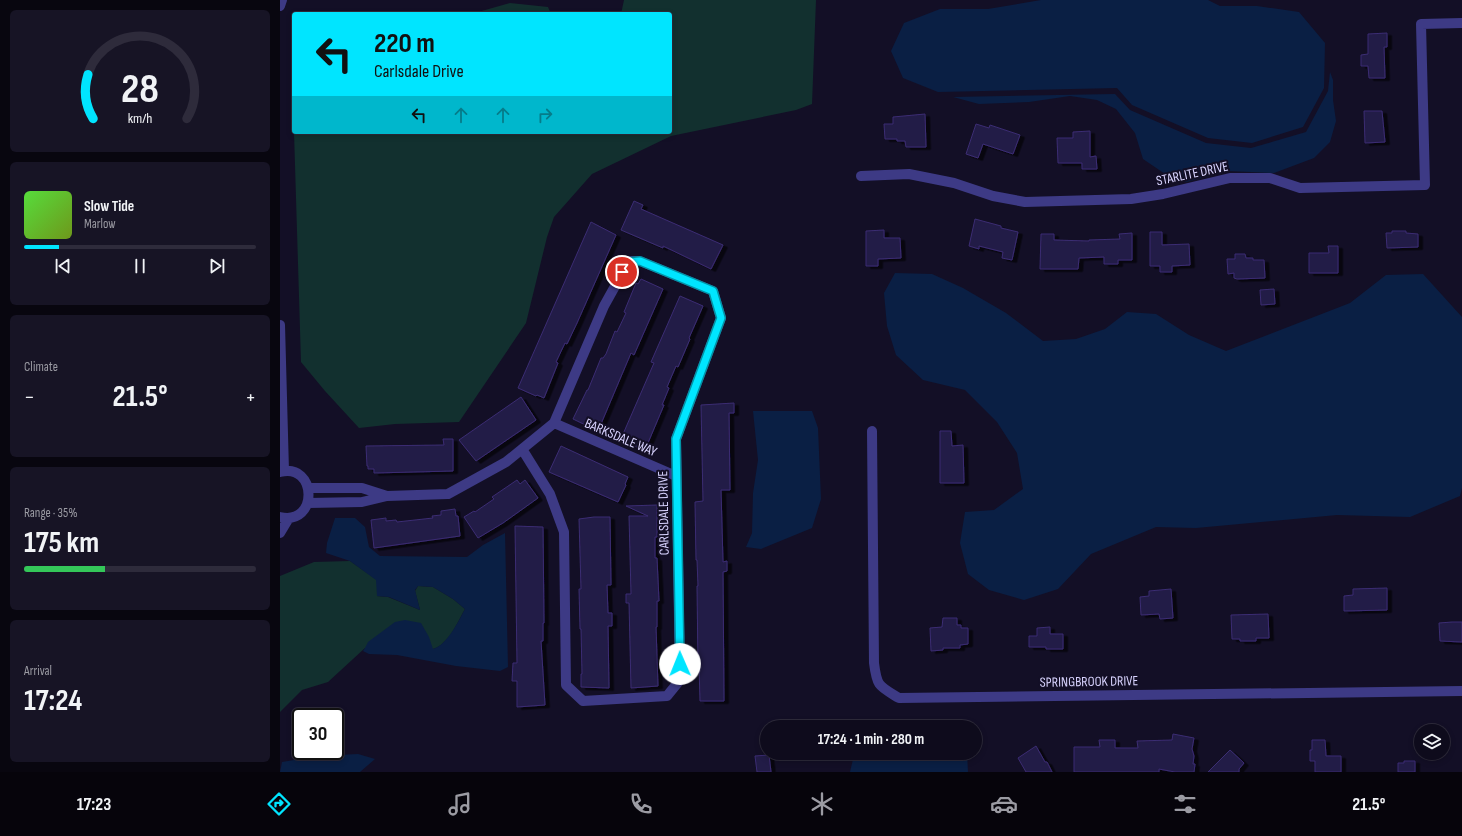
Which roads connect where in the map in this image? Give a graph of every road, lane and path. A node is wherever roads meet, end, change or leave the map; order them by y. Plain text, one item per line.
1 (282, 0) edge
2 (280, 6) edge
3 (1462, 23) edge
4 (861, 176) dead end
5 (280, 325) edge
6 (554, 423) junction
7 (872, 431) dead end
8 (522, 449) junction
9 (282, 472) edge
10 (676, 476) junction
11 (309, 488) junction
12 (346, 488) junction
13 (387, 496) junction
14 (308, 503) junction
15 (346, 503) junction
16 (285, 517) edge
17 (280, 533) edge
18 (1462, 691) edge

1 - 2 street
3 - 4 street, STARLITE DRIVE
5 - 9 street
6 - 8 street, CARLSDALE DRIVE
6 - 10 street, BARKSDALE WAY
6 - 10 street, CARLSDALE DRIVE
7 - 18 street, SPRINGBROOK DRIVE
8 - 10 street, CARLSDALE DRIVE
8 - 13 street, CARLSDALE DRIVE
9 - 11 street
11 - 12 street, CARLSDALE DRIVE
11 - 14 street
12 - 13 street, CARLSDALE DRIVE
12 - 15 street
13 - 15 street, CARLSDALE DRIVE
14 - 15 street, CARLSDALE DRIVE
14 - 16 street
16 - 17 street

